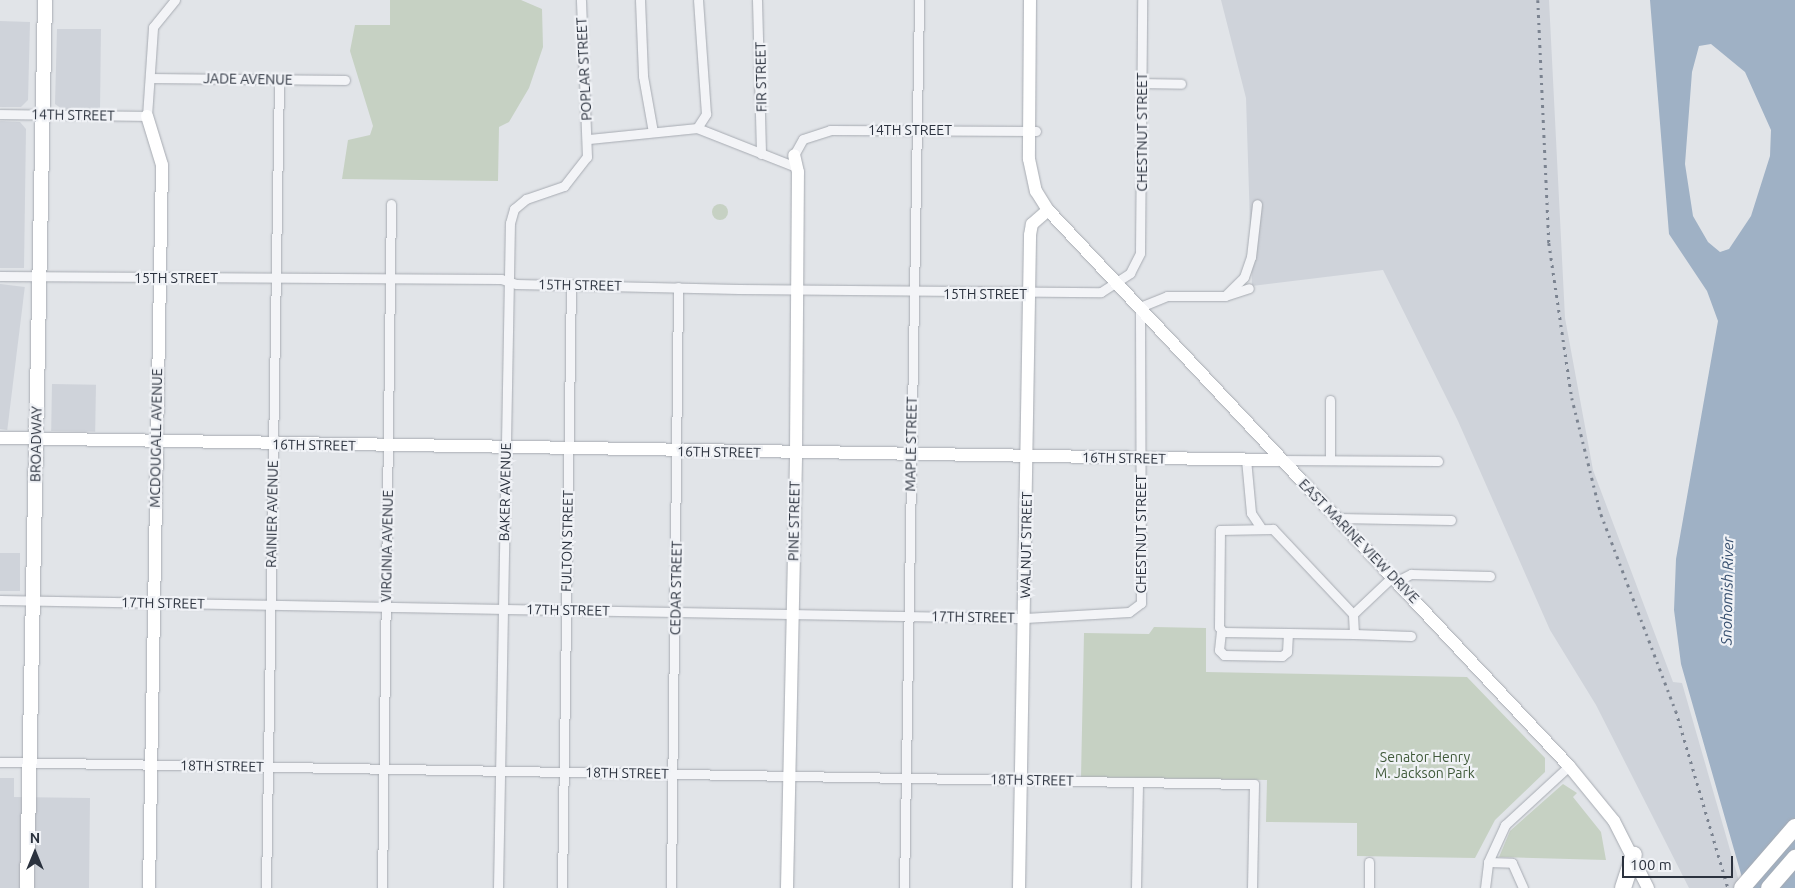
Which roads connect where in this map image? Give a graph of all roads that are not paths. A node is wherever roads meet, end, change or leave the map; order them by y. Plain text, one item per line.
1 (45, 0) edge
2 (175, 0) edge
3 (581, 0) edge
4 (640, 0) edge
5 (698, 0) edge
6 (757, 0) edge
7 (918, 0) edge
8 (1030, 0) edge
9 (1038, 0) edge
10 (1142, 0) edge
11 (152, 78) junction
12 (279, 80) junction
13 (345, 80) dead end
14 (1142, 83) junction
15 (1181, 84) dead end
16 (0, 114) edge
17 (42, 115) junction
18 (147, 116) junction
19 (697, 128) junction
20 (916, 130) junction
21 (1032, 131) junction
22 (653, 132) junction
23 (588, 138) junction
24 (761, 154) junction
25 (795, 161) junction
26 (391, 204) dead end
27 (1257, 204) dead end
28 (1048, 210) junction
29 (0, 276) edge
30 (41, 277) junction
31 (276, 278) junction
32 (392, 278) junction
33 (160, 279) junction
34 (508, 282) junction
35 (570, 284) junction
36 (1117, 285) junction
37 (678, 287) junction
38 (1249, 288) dead end
39 (797, 290) junction
40 (913, 293) junction
41 (1029, 294) junction
42 (1226, 296) junction
43 (1140, 307) junction
44 (1330, 400) dead end
45 (1256, 433) junction
46 (0, 438) edge
47 (36, 438) junction
48 (156, 442) junction
49 (273, 444) junction
50 (389, 446) junction
51 (506, 448) junction
52 (568, 449) junction
53 (679, 451) junction
54 (796, 453) junction
55 (911, 454) junction
56 (1028, 456) junction
57 (1141, 458) junction
58 (1330, 458) junction
59 (1246, 459) junction
60 (1279, 460) junction
61 (1438, 461) dead end
62 (1337, 518) junction
63 (1451, 520) dead end
64 (1261, 528) junction
65 (1490, 576) dead end
66 (1395, 578) junction
67 (0, 600) edge
68 (34, 600) junction
69 (154, 602) junction
70 (270, 604) junction
71 (386, 606) junction
72 (503, 609) junction
73 (565, 610) junction
74 (1136, 610) joint
75 (676, 612) junction
76 (792, 614) junction
77 (1353, 614) junction
78 (908, 616) junction
79 (1024, 618) junction
80 (1221, 631) junction
81 (1288, 633) junction
82 (1354, 634) junction
83 (1411, 636) dead end
84 (0, 762) edge
85 (30, 763) junction
86 (151, 765) junction
87 (1569, 766) junction
88 (268, 767) junction
89 (383, 769) junction
90 (500, 771) junction
91 (563, 772) junction
92 (673, 774) junction
93 (790, 776) junction
94 (905, 778) junction
95 (1021, 780) junction
96 (1138, 782) junction
97 (1795, 827) edge
98 (1634, 855) junction
99 (1795, 858) edge
100 (1369, 862) dead end
101 (1488, 862) junction
102 (27, 888) edge
103 (149, 888) edge
104 (266, 888) edge
105 (382, 888) edge
106 (498, 888) edge
107 (562, 888) edge
108 (671, 888) edge
109 (788, 888) edge
110 (904, 888) edge
111 (1019, 888) edge
112 (1136, 888) edge
113 (1252, 888) edge
114 (1369, 888) edge
115 (1485, 888) edge
116 (1523, 888) edge
117 (1623, 888) edge
118 (1648, 888) edge
119 (1742, 888) edge
120 (1769, 888) edge

1 - 17 main road, BROADWAY
2 - 11 street, MCDOUGALL AVENUE
3 - 23 street, POPLAR STREET
4 - 22 street
5 - 19 street
6 - 24 street, FIR STREET
7 - 20 street, MAPLE STREET
8 - 21 street, EAST MARINE VIEW DRIVE
9 - 21 street, EAST MARINE VIEW DRIVE
10 - 14 street, CHESTNUT STREET
11 - 12 street, JADE AVENUE
11 - 18 street, MCDOUGALL AVENUE
12 - 13 street, JADE AVENUE
12 - 31 street, RAINIER AVENUE
14 - 15 street
14 - 36 street, CHESTNUT STREET
16 - 17 street, 14TH STREET
17 - 18 street, 14TH STREET
17 - 30 main road, BROADWAY
18 - 33 street, MCDOUGALL AVENUE
19 - 22 street
19 - 24 street
20 - 21 street, 14TH STREET
20 - 25 street, 14TH STREET
20 - 40 street, MAPLE STREET
21 - 28 street, EAST MARINE VIEW DRIVE
22 - 23 street
23 - 34 street, BAKER AVENUE
24 - 25 street
25 - 39 street, PINE STREET
26 - 32 street, VIRGINIA AVENUE
27 - 42 street
28 - 36 street, EAST MARINE VIEW DRIVE
28 - 41 street, WALNUT STREET
29 - 30 street, 15TH STREET
30 - 33 street, 15TH STREET
30 - 47 main road, BROADWAY
31 - 32 street, 15TH STREET
31 - 33 street, 15TH STREET
31 - 49 street, RAINIER AVENUE
32 - 34 street, 15TH STREET
32 - 50 street, VIRGINIA AVENUE
33 - 48 street, MCDOUGALL AVENUE
34 - 35 street, 15TH STREET
34 - 51 street, BAKER AVENUE
35 - 37 street, 15TH STREET
35 - 52 street, FULTON STREET
36 - 41 street, 15TH STREET
36 - 43 street, EAST MARINE VIEW DRIVE
37 - 39 street, 15TH STREET
37 - 53 street, CEDAR STREET
38 - 42 street
39 - 40 street, 15TH STREET
39 - 54 street, PINE STREET
40 - 41 street, 15TH STREET
40 - 55 street, MAPLE STREET
41 - 56 street, WALNUT STREET
42 - 43 street
43 - 45 street, EAST MARINE VIEW DRIVE
43 - 57 street, CHESTNUT STREET
44 - 58 street
45 - 59 street
45 - 60 street, EAST MARINE VIEW DRIVE
46 - 47 street, 16TH STREET
47 - 48 street, 16TH STREET
47 - 68 main road, BROADWAY
48 - 49 street, 16TH STREET
48 - 69 street, MCDOUGALL AVENUE
49 - 50 street, 16TH STREET
49 - 70 street, RAINIER AVENUE
50 - 51 street, 16TH STREET
50 - 71 street, VIRGINIA AVENUE
51 - 52 street, 16TH STREET
51 - 72 street, BAKER AVENUE
52 - 53 street, 16TH STREET
52 - 73 street, FULTON STREET
53 - 54 street, 16TH STREET
53 - 75 street, CEDAR STREET
54 - 55 street, 16TH STREET
54 - 76 street, PINE STREET
55 - 56 street, 16TH STREET
55 - 78 street, MAPLE STREET
56 - 57 street, 16TH STREET
56 - 79 street, WALNUT STREET
57 - 59 street, 16TH STREET
57 - 74 street, CHESTNUT STREET
58 - 60 street, 16TH STREET
58 - 61 street, 16TH STREET
59 - 60 street, 16TH STREET
59 - 64 street
60 - 62 street, EAST MARINE VIEW DRIVE
62 - 63 street
62 - 66 street, EAST MARINE VIEW DRIVE
64 - 77 street
64 - 80 street
65 - 66 street
66 - 77 street
66 - 87 street, EAST MARINE VIEW DRIVE
67 - 68 street, 17TH STREET
68 - 69 street, 17TH STREET
68 - 85 main road, BROADWAY
69 - 70 street, 17TH STREET
69 - 86 street, MCDOUGALL AVENUE
70 - 71 street, 17TH STREET
70 - 88 street, RAINIER AVENUE
71 - 72 street, 17TH STREET
71 - 89 street, VIRGINIA AVENUE
72 - 73 street, 17TH STREET
72 - 90 street, BAKER AVENUE
73 - 75 street, 17TH STREET
73 - 91 street, FULTON STREET
74 - 79 street, 17TH STREET
75 - 76 street, 17TH STREET
75 - 92 street, CEDAR STREET
76 - 78 street, 17TH STREET
76 - 93 street, PINE STREET
77 - 82 street
78 - 79 street, 17TH STREET
78 - 94 street, MAPLE STREET
79 - 95 street, WALNUT STREET
80 - 81 street
80 - 81 street
81 - 82 street
82 - 83 street
84 - 85 street, 18TH STREET
85 - 86 street, 18TH STREET
85 - 102 main road, BROADWAY
86 - 88 street, 18TH STREET
86 - 103 street, MCDOUGALL AVENUE
87 - 98 street, EAST MARINE VIEW DRIVE
87 - 101 street
88 - 89 street, 18TH STREET
88 - 104 street, RAINIER AVENUE
89 - 90 street, 18TH STREET
89 - 105 street, VIRGINIA AVENUE
90 - 91 street, 18TH STREET
90 - 106 street, BAKER AVENUE
91 - 92 street, 18TH STREET
91 - 107 street, FULTON STREET
92 - 93 street, 18TH STREET
92 - 108 street, CEDAR STREET
93 - 94 street, 18TH STREET
93 - 109 street, PINE STREET
94 - 95 street, 18TH STREET
94 - 110 street, MAPLE STREET
95 - 96 street, 18TH STREET
95 - 111 street, WALNUT STREET
96 - 112 street
96 - 113 street, 18TH STREET
97 - 119 highway
98 - 117 highway
98 - 118 street, EAST MARINE VIEW DRIVE
99 - 120 highway
100 - 114 street
101 - 115 street
101 - 116 street

